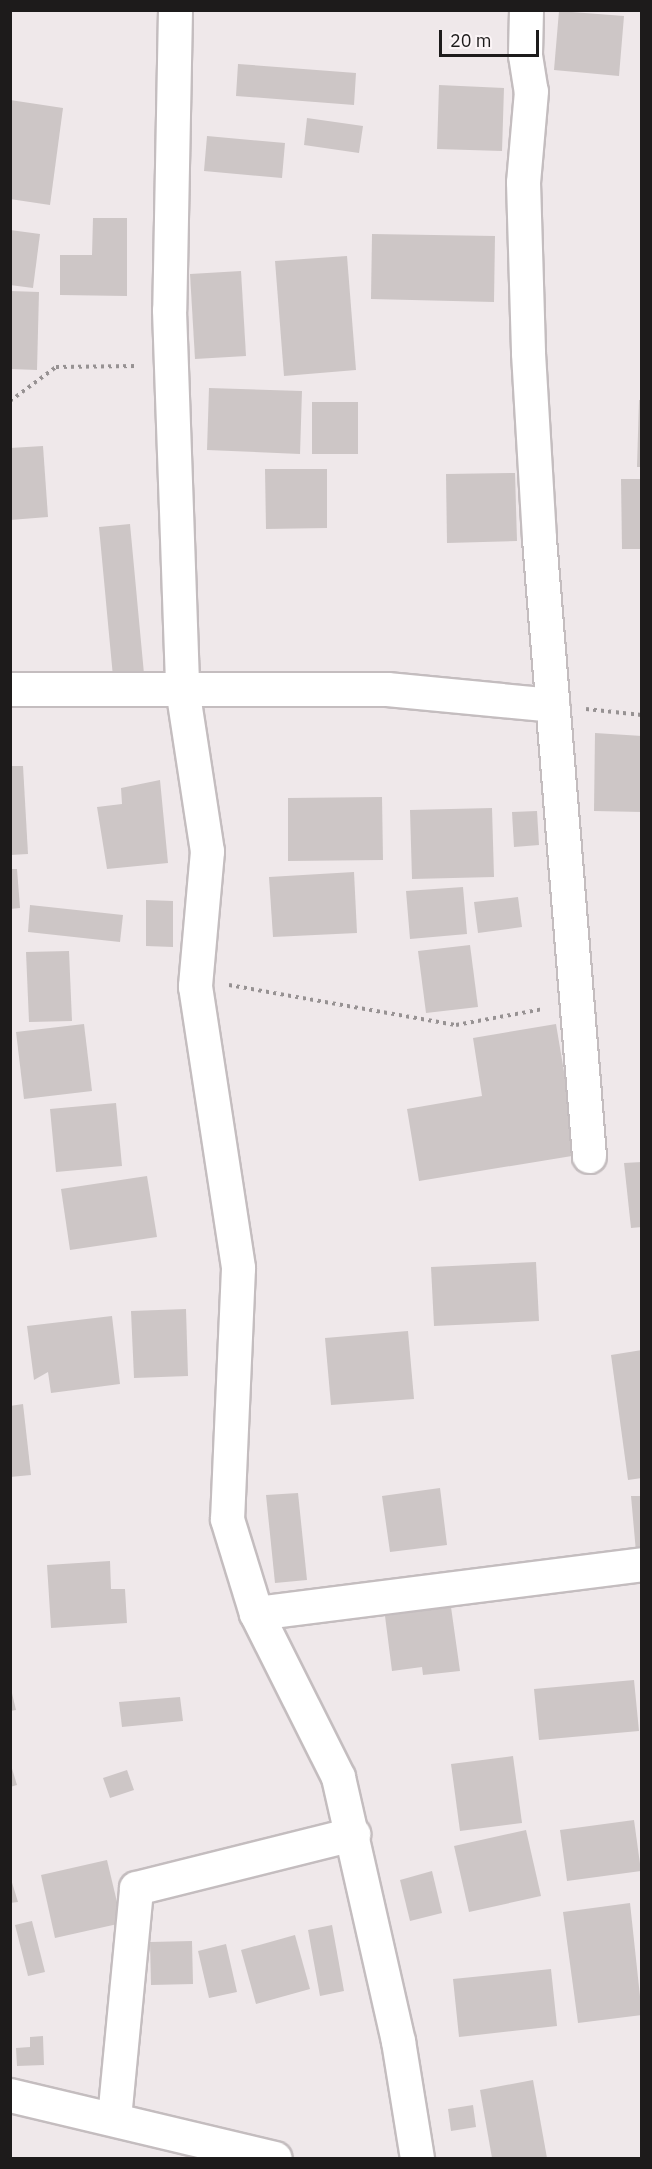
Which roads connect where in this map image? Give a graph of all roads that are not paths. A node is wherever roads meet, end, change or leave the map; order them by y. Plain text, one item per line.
1 (175, 10) edge
2 (526, 10) edge
3 (182, 688) junction
4 (10, 689) edge
5 (552, 705) junction
6 (589, 1156) dead end
7 (642, 1564) edge
8 (256, 1613) junction
9 (353, 1834) junction
10 (10, 2095) edge
11 (114, 2118) junction
12 (275, 2158) edge
13 (417, 2158) edge

1 - 3 street
2 - 5 street
3 - 4 street
3 - 5 street
3 - 8 street
5 - 6 street
7 - 8 street
8 - 9 street
9 - 11 street
9 - 13 street
10 - 11 street
11 - 12 street

